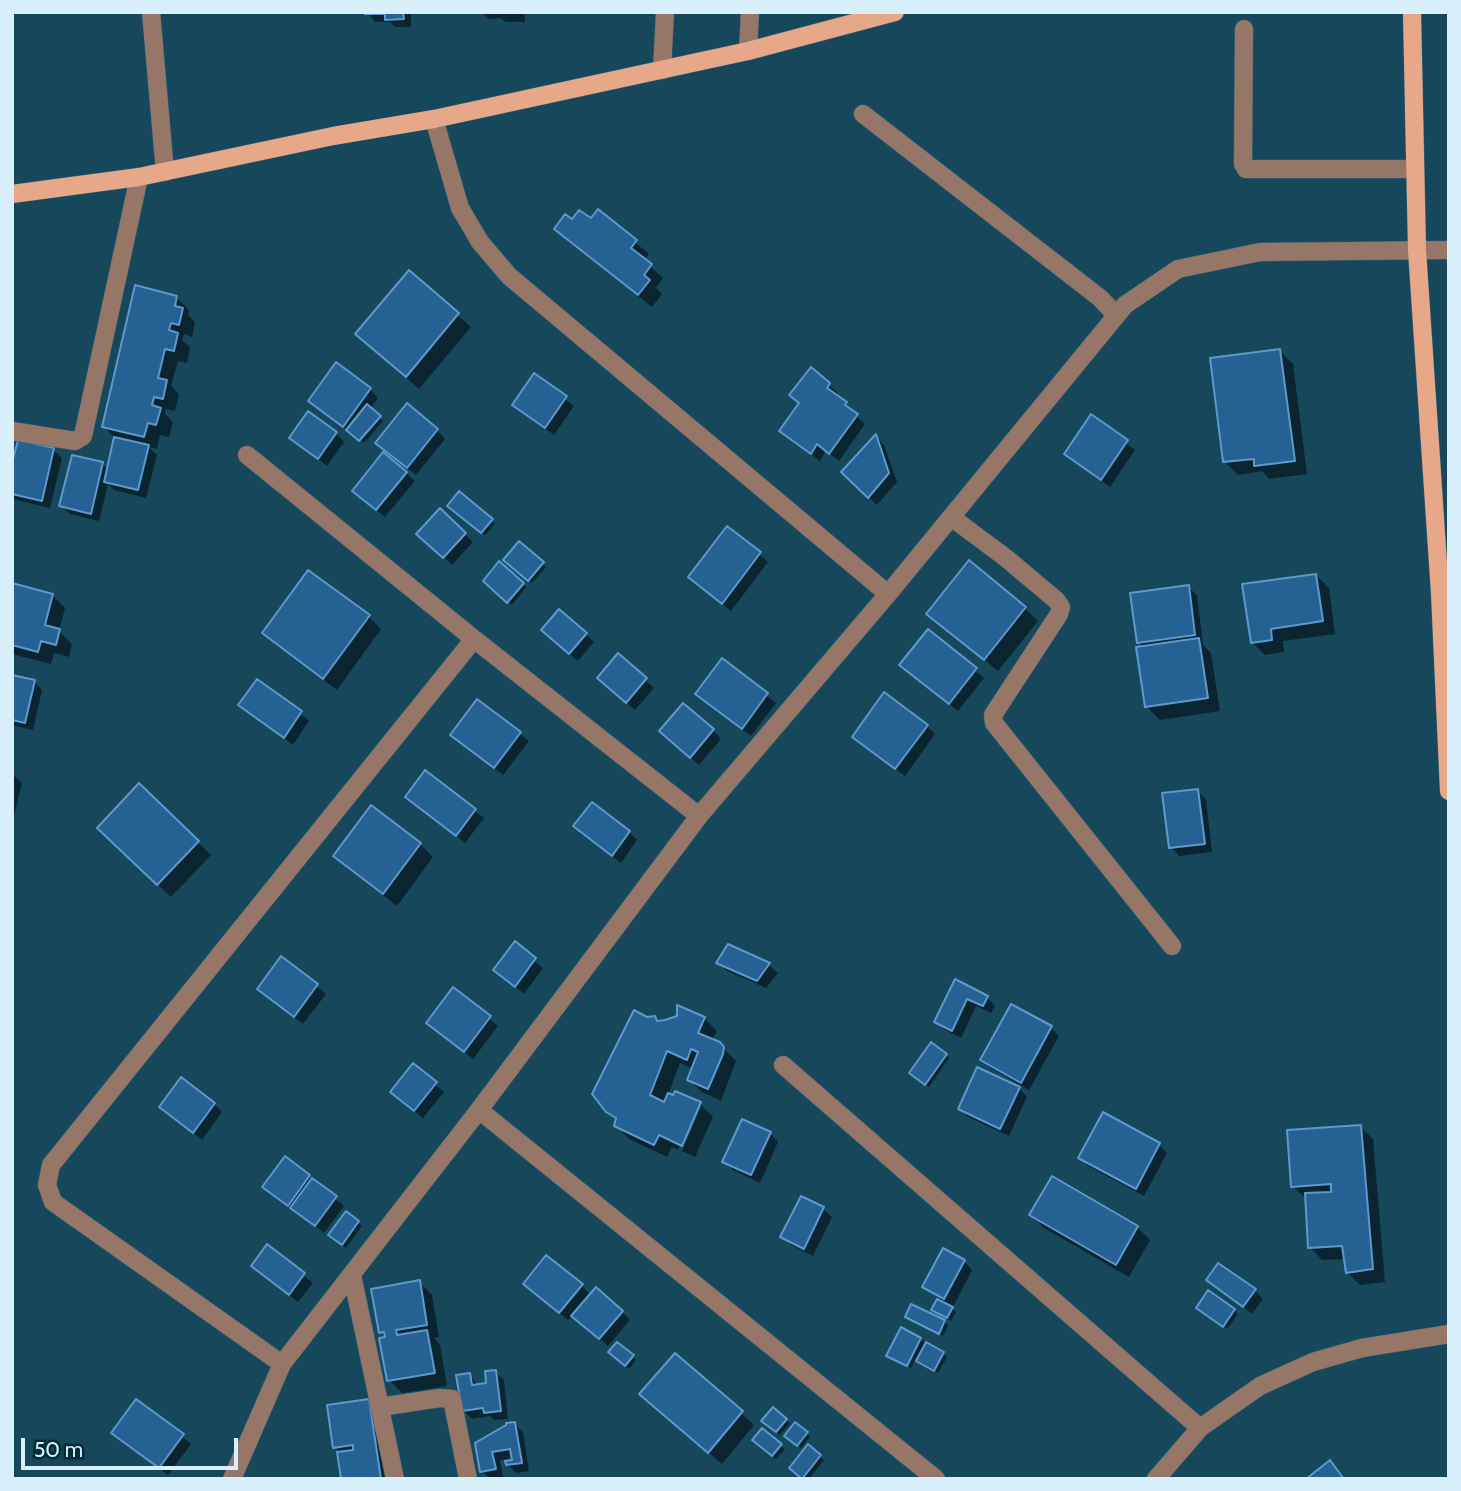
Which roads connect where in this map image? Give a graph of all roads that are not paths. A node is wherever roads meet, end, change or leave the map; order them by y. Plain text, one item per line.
1 (151, 12) edge
2 (665, 12) edge
3 (750, 12) edge
4 (895, 12) edge
5 (1412, 12) edge
6 (1244, 29) dead end
7 (748, 51) junction
8 (662, 70) junction
9 (863, 114) dead end
10 (435, 118) junction
11 (1414, 169) junction
12 (165, 172) junction
13 (139, 177) junction
14 (12, 194) edge
15 (1417, 250) junction
16 (1449, 250) edge
17 (1116, 315) junction
18 (12, 431) edge
19 (247, 455) dead end
20 (951, 517) junction
21 (888, 594) junction
22 (474, 639) junction
23 (1449, 791) edge
24 (699, 816) junction
25 (1172, 946) dead end
26 (783, 1065) dead end
27 (479, 1110) junction
28 (352, 1275) junction
29 (1449, 1334) edge
30 (282, 1364) junction
31 (380, 1407) junction
32 (1200, 1429) junction
33 (915, 1472) edge
34 (232, 1479) edge
35 (395, 1479) edge
36 (468, 1479) edge
37 (936, 1479) edge
38 (1156, 1479) edge

1 - 12 street
2 - 8 street
3 - 7 street
4 - 7 main road
5 - 11 main road
6 - 11 street
7 - 8 main road
8 - 10 main road
9 - 17 street
10 - 12 main road
10 - 21 street
11 - 15 main road
12 - 13 main road
13 - 14 main road
13 - 18 street
15 - 16 street
15 - 17 street
15 - 23 main road
17 - 20 street
19 - 22 street
20 - 21 street
20 - 25 street
21 - 24 street
22 - 24 street
22 - 30 street
24 - 27 street
26 - 32 street
27 - 28 street
27 - 33 street
28 - 30 street
28 - 31 street
29 - 32 street
30 - 34 street
31 - 35 street
31 - 36 street
32 - 38 street
33 - 37 street

